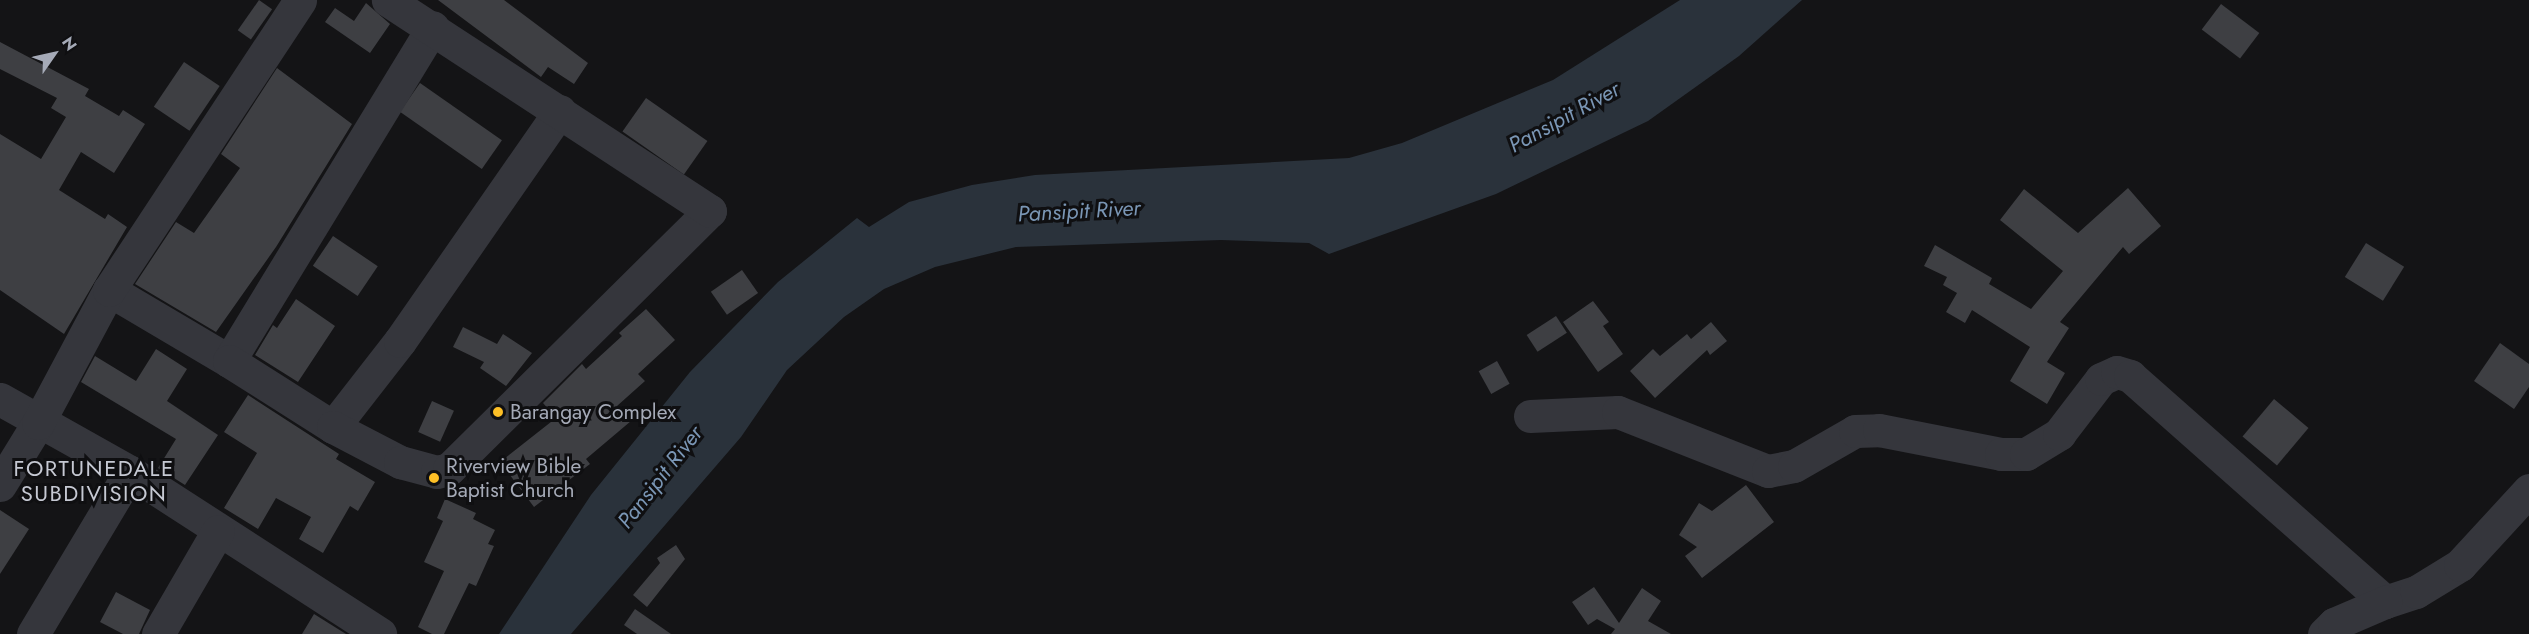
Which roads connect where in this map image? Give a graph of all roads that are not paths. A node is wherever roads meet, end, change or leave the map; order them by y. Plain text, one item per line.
1 (300, 0) edge
2 (388, 0) edge
3 (433, 27) junction
4 (560, 111) junction
5 (109, 290) junction
6 (229, 361) junction
7 (0, 399) edge
8 (1530, 416) dead end
9 (38, 423) junction
10 (333, 427) junction
11 (130, 472) junction
12 (0, 485) edge
13 (2529, 490) edge
14 (218, 531) junction
15 (2385, 602) junction
16 (33, 634) edge
17 (158, 634) edge
18 (380, 634) edge
19 (2324, 634) edge

1 - 5 street
2 - 3 street
3 - 4 street
3 - 6 street
4 - 10 street
4 - 10 street
5 - 6 street
5 - 9 street
6 - 10 street
7 - 9 street
8 - 15 street
9 - 11 street
9 - 12 street
11 - 14 street
11 - 16 street
13 - 15 street
14 - 17 street
14 - 18 street
15 - 19 street

